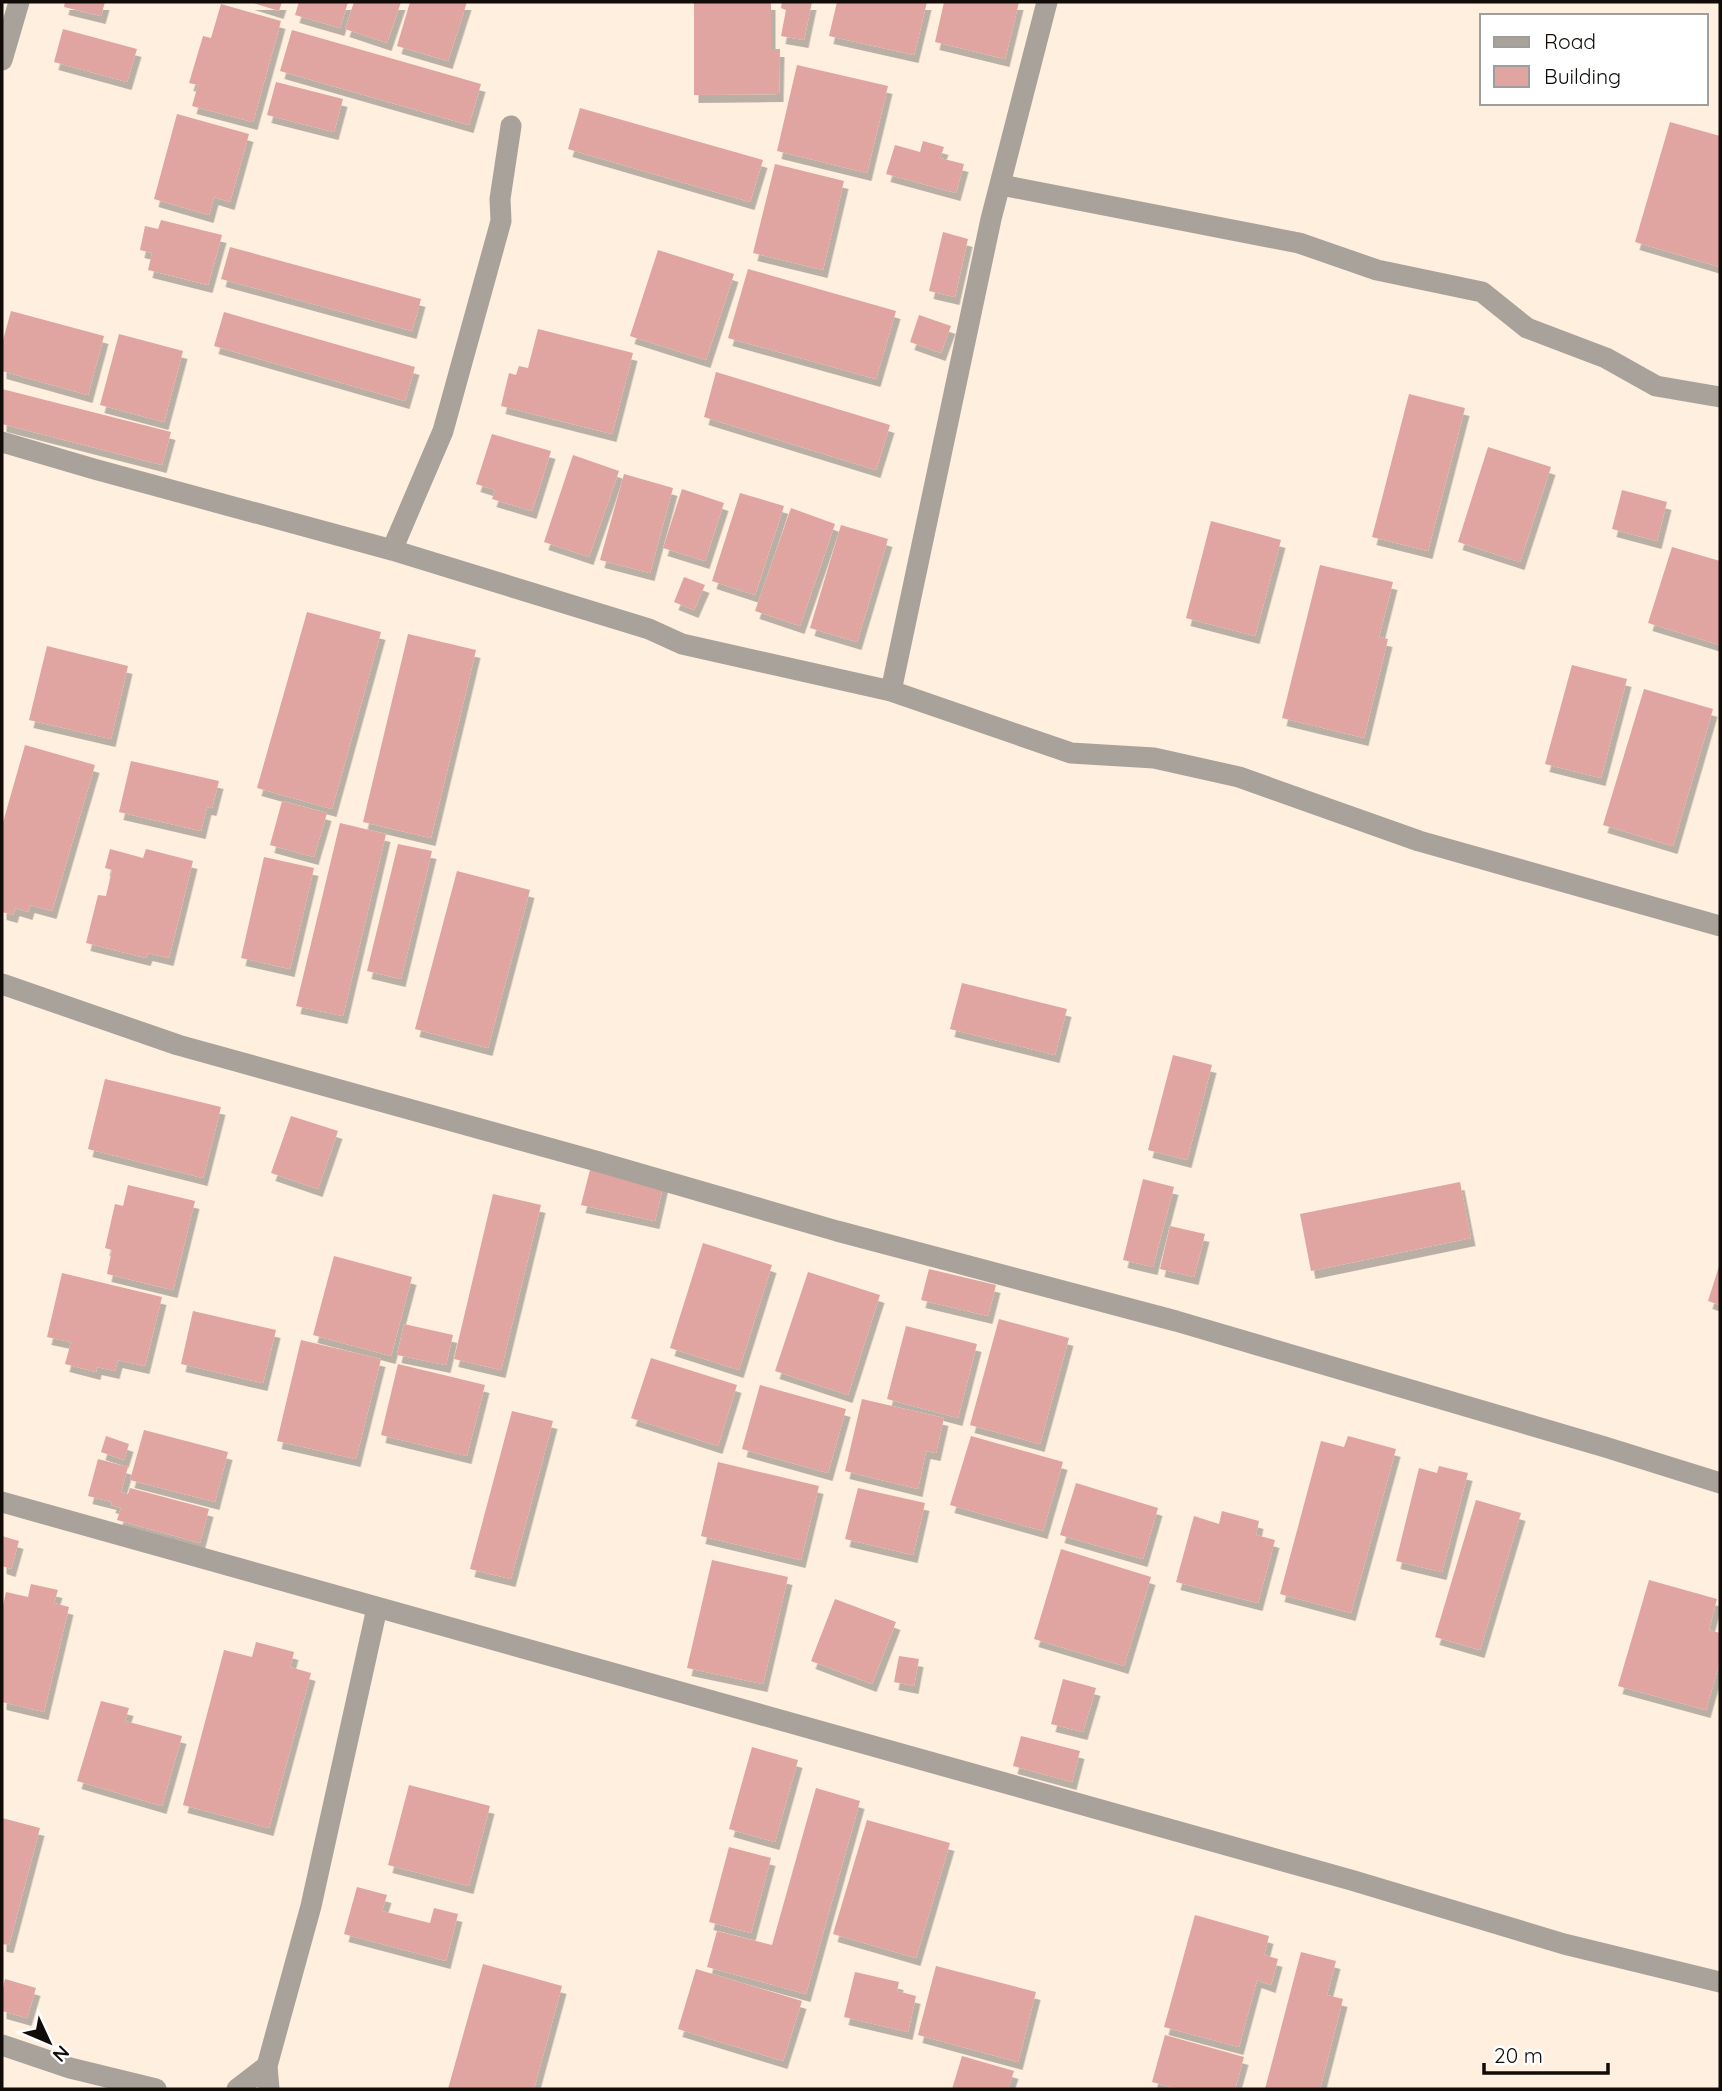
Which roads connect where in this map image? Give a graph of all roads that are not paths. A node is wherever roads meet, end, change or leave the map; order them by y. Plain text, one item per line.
1 (19, 2) edge
2 (1047, 2) edge
3 (2, 60) edge
4 (511, 126) dead end
5 (1000, 185) junction
6 (1720, 397) edge
7 (2, 442) edge
8 (392, 550) junction
9 (891, 691) junction
10 (1720, 926) edge
11 (2, 984) edge
12 (1720, 1483) edge
13 (2, 1502) edge
14 (377, 1608) junction
15 (1720, 1982) edge
16 (2, 2046) edge
17 (267, 2066) junction
18 (156, 2089) edge
19 (237, 2089) edge
20 (269, 2089) edge

1 - 3 street
2 - 5 street
4 - 8 street
5 - 6 street
5 - 9 street
7 - 8 street
8 - 9 street
9 - 10 street
11 - 12 street
13 - 14 street
14 - 15 street
14 - 17 street
16 - 18 street
17 - 19 street
17 - 20 street

